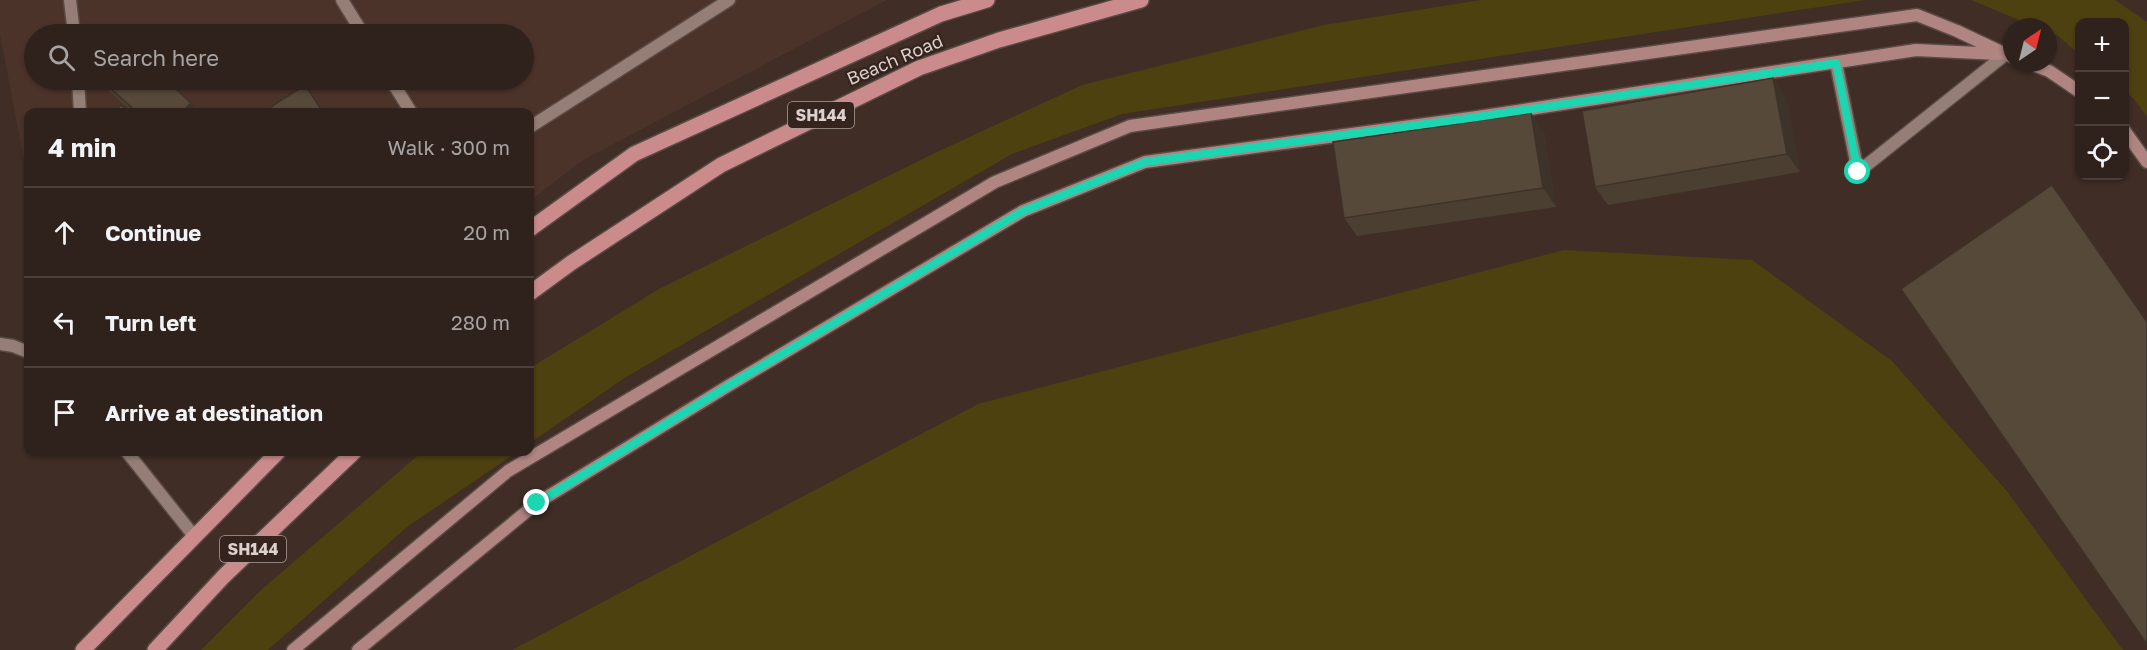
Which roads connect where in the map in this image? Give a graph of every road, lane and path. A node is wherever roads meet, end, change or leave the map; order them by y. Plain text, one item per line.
1 (70, 0) edge
2 (342, 0) edge
3 (729, 0) edge
4 (987, 0) edge
5 (1141, 0) edge
6 (73, 24) edge
7 (357, 24) edge
8 (2003, 53) edge
9 (2003, 56) edge
10 (2003, 61) edge
11 (1836, 63) junction
12 (2050, 72) edge
13 (2075, 89) edge
14 (79, 90) edge
15 (397, 90) edge
16 (80, 108) edge
17 (408, 108) edge
18 (534, 125) edge
19 (2129, 137) edge
20 (2147, 162) edge
21 (534, 226) edge
22 (534, 290) edge
23 (0, 344) edge
24 (24, 350) edge
25 (130, 456) edge
26 (274, 456) edge
27 (350, 456) edge
28 (533, 456) edge
29 (534, 456) edge
30 (194, 536) junction
31 (83, 650) edge
32 (155, 650) edge
33 (292, 650) edge
34 (358, 650) edge

1 - 6 street
2 - 7 street
3 - 18 street
4 - 21 main road, SH144
5 - 22 main road, Beach Road / SH144
8 - 29 street
9 - 11 street
10 - 11 street
11 - 34 street
12 - 13 street
14 - 16 street
15 - 17 street
19 - 20 street
23 - 24 street
25 - 30 street
26 - 30 main road, SH144
27 - 32 main road, SH144
28 - 33 street
30 - 31 main road, SH144

